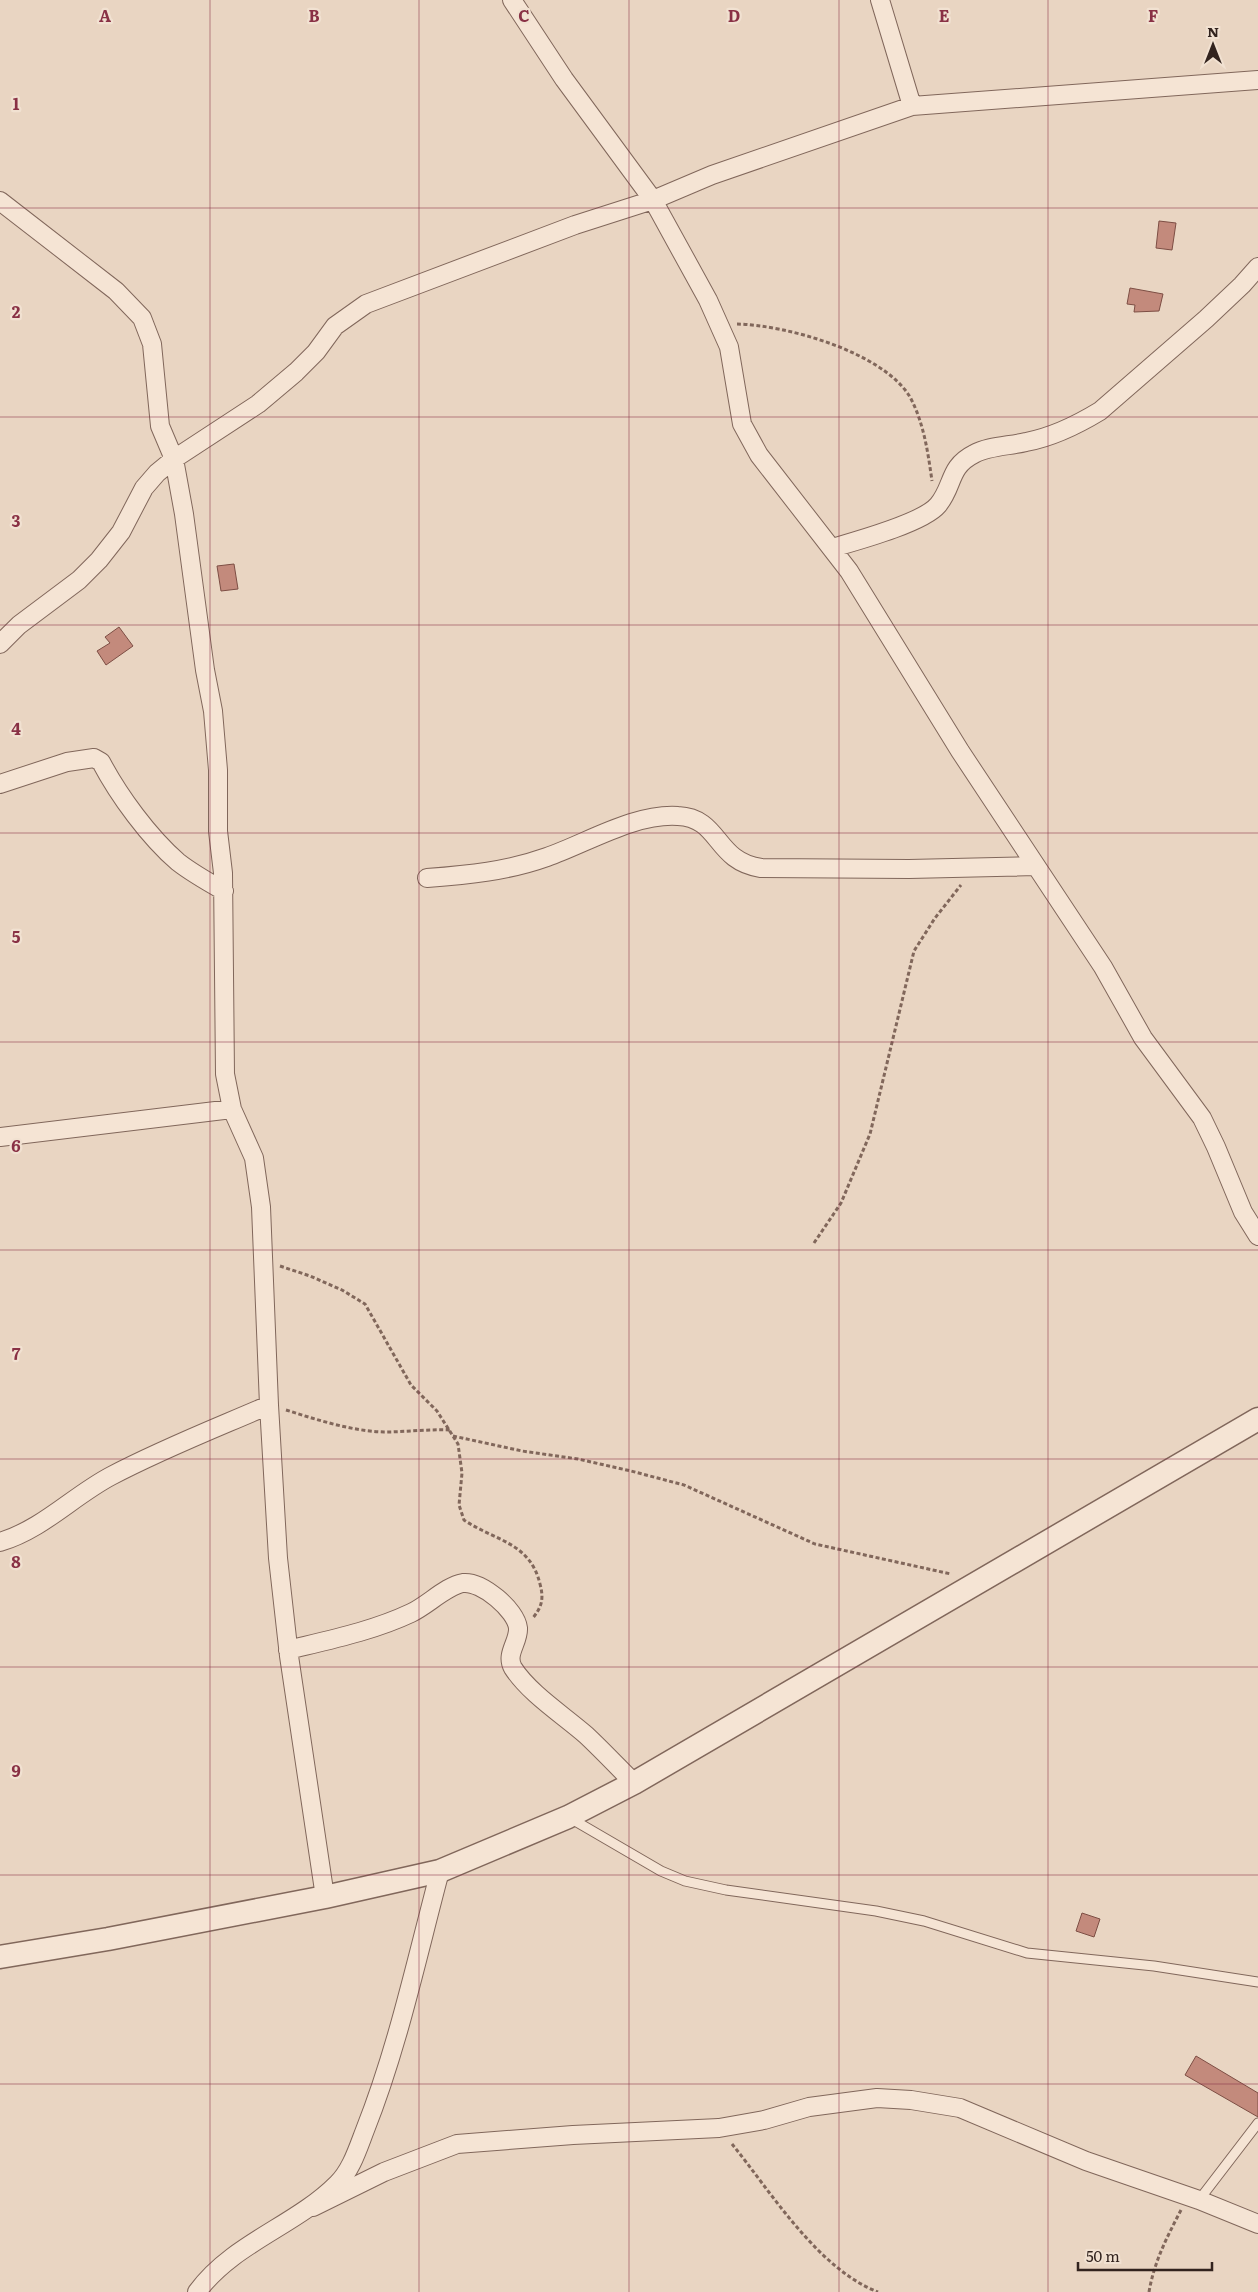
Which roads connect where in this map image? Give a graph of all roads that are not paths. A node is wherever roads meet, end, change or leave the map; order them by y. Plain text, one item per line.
1 (512, 0) edge
2 (880, 0) edge
3 (1258, 80) edge
4 (912, 106) junction
5 (653, 200) junction
6 (0, 201) edge
7 (1258, 267) edge
8 (174, 459) junction
9 (832, 548) junction
10 (0, 644) edge
11 (0, 784) edge
12 (1036, 866) junction
13 (427, 878) dead end
14 (224, 891) junction
15 (232, 1109) junction
16 (0, 1137) edge
17 (1258, 1236) edge
18 (269, 1405) junction
19 (1258, 1419) edge
20 (0, 1542) edge
21 (288, 1650) junction
22 (634, 1783) junction
23 (568, 1817) junction
24 (440, 1871) junction
25 (325, 1897) junction
26 (0, 1957) edge
27 (1258, 1982) edge
28 (1258, 2123) edge
29 (1194, 2198) junction
30 (313, 2207) junction
31 (1258, 2224) edge
32 (197, 2292) edge

1 - 5 street
2 - 4 street
3 - 4 street
4 - 5 street
5 - 8 street
5 - 9 street
6 - 8 street
7 - 9 street
8 - 10 street
8 - 14 street
9 - 12 street
11 - 14 street
12 - 13 street
12 - 17 street
14 - 15 street
15 - 16 street
15 - 18 street
18 - 20 street
18 - 21 street
19 - 22 street
21 - 22 street
21 - 25 street
22 - 23 street
23 - 24 street
23 - 27 lane
24 - 25 street
24 - 30 street
25 - 26 street
28 - 29 lane
29 - 30 street
29 - 31 street
30 - 32 street

